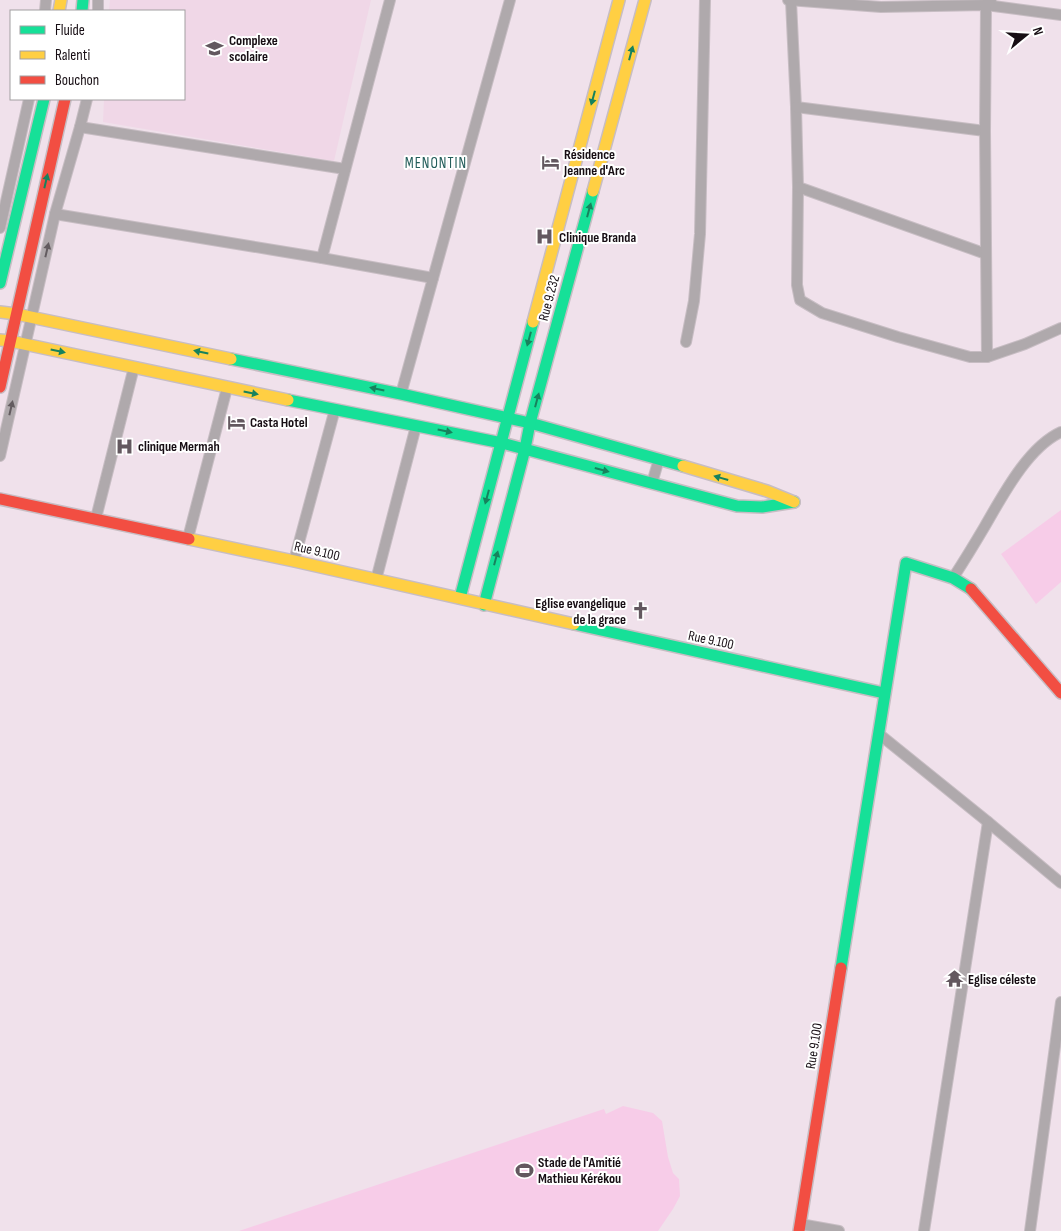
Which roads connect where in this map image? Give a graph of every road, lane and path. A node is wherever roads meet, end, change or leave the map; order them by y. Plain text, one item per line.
1 (390, 0) edge
2 (510, 0) edge
3 (619, 0) edge
4 (645, 0) edge
5 (705, 0) edge
6 (789, 0) edge
7 (989, 3) edge
8 (1061, 16) edge
9 (29, 100) edge
10 (44, 100) edge
11 (65, 100) edge
12 (87, 100) edge
13 (796, 107) junction
14 (80, 127) junction
15 (984, 131) junction
16 (345, 169) junction
17 (798, 187) junction
18 (55, 214) junction
19 (0, 228) edge
20 (986, 254) junction
21 (322, 258) junction
22 (433, 278) junction
23 (0, 283) edge
24 (0, 312) edge
25 (16, 314) junction
26 (32, 317) junction
27 (1061, 328) edge
28 (5, 341) edge
29 (686, 342) dead end
30 (26, 344) junction
31 (987, 357) junction
32 (134, 367) junction
33 (0, 387) edge
34 (226, 388) junction
35 (401, 394) junction
36 (335, 409) junction
37 (508, 418) junction
38 (530, 423) junction
39 (416, 426) junction
40 (1061, 432) edge
41 (502, 443) junction
42 (525, 449) junction
43 (0, 456) edge
44 (659, 459) junction
45 (652, 483) junction
46 (0, 499) edge
47 (96, 518) junction
48 (188, 538) junction
49 (294, 560) junction
50 (954, 578) junction
51 (376, 580) junction
52 (460, 598) junction
53 (484, 605) junction
54 (884, 693) junction
55 (1061, 693) edge
56 (879, 734) junction
57 (988, 822) junction
58 (1061, 883) edge
59 (1061, 1002) edge
60 (800, 1228) edge
61 (839, 1231) edge
62 (924, 1231) edge
63 (1030, 1231) edge

1 - 16 street
2 - 22 street
3 -> 37 main road, Rue 9.232
38 -> 4 main road, Rue 9.232
5 - 29 street
6 - 7 street
6 - 13 street
7 - 8 street
7 - 15 street
9 - 19 street
10 - 23 main road
25 -> 11 main road
12 - 14 street
13 - 15 street
13 - 17 street
14 - 16 street
14 - 18 street
15 - 20 street
16 - 21 street
17 - 20 street
17 - 31 street
18 - 21 street
26 -> 18 street
20 - 31 street
21 - 22 street
22 - 35 street
24 - 25 main road
25 - 26 main road
25 - 28 main road
26 - 30 street
35 -> 26 main road
27 - 31 street
28 - 30 main road
28 - 33 main road
30 -> 32 main road
43 -> 30 street
32 - 34 main road
32 - 47 street
34 -> 36 main road
34 - 48 street
35 - 37 main road
36 - 39 main road
36 - 49 street
37 - 38 main road
37 - 41 main road, Rue 9.232
38 - 42 main road, Rue 9.232
38 - 44 main road
39 -> 41 main road
39 - 51 street
40 - 50 street
41 - 42 main road
41 -> 52 main road, Rue 9.232
42 -> 45 main road
53 -> 42 main road, Rue 9.232
44 - 45 street
45 -> 44 main road
46 - 47 main road, Rue 9.100
47 - 48 main road, Rue 9.100
48 - 49 main road, Rue 9.100
49 - 51 main road, Rue 9.100
50 - 54 main road
50 - 55 main road
51 - 52 main road, Rue 9.100
52 - 53 main road, Rue 9.100
53 - 54 main road, Rue 9.100
54 - 56 main road, Rue 9.100
56 - 57 street
56 - 60 main road, Rue 9.100
57 - 58 street
57 - 62 street
59 - 63 street
60 - 61 street

